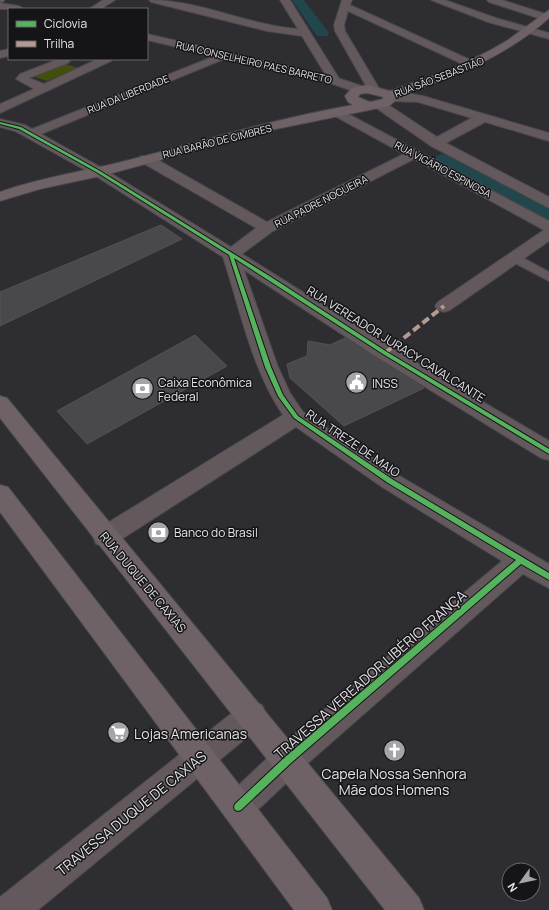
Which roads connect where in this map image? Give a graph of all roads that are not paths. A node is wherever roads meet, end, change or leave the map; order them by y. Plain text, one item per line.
1 (110, 0) edge
2 (154, 0) edge
3 (285, 0) edge
4 (436, 0) edge
5 (492, 0) edge
6 (347, 3) edge
7 (0, 6) edge
8 (13, 8) edge
9 (96, 8) edge
10 (548, 16) edge
11 (528, 31) junction
12 (305, 33) junction
13 (549, 36) edge
14 (149, 38) edge
15 (225, 54) junction
16 (60, 60) edge
17 (105, 60) edge
18 (474, 65) junction
19 (92, 66) junction
20 (334, 80) junction
21 (43, 88) junction
22 (361, 90) junction
23 (374, 90) junction
24 (352, 99) junction
25 (382, 101) junction
26 (0, 109) edge
27 (337, 112) junction
28 (482, 118) junction
29 (0, 123) edge
30 (31, 134) junction
31 (549, 136) edge
32 (436, 143) junction
33 (414, 154) junction
34 (146, 159) junction
35 (99, 172) junction
36 (0, 196) edge
37 (549, 203) edge
38 (549, 227) edge
39 (267, 228) junction
40 (549, 234) edge
41 (231, 255) junction
42 (516, 258) junction
43 (549, 277) edge
44 (444, 306) dead end
45 (0, 403) edge
46 (296, 417) junction
47 (549, 452) edge
48 (0, 494) edge
49 (105, 537) junction
50 (520, 561) junction
51 (549, 577) edge
52 (252, 715) junction
53 (200, 758) junction
54 (288, 760) junction
55 (238, 807) junction
56 (10, 910) edge
57 (315, 910) edge
58 (407, 910) edge

1 - 9 street
2 - 12 street
3 - 12 street
4 - 11 street
5 - 10 street
6 - 18 street
6 - 23 street
7 - 8 street
10 - 11 main road, RUA SÃO SEBASTIÃO
11 - 13 street
11 - 18 main road, RUA SÃO SEBASTIÃO
12 - 20 street
14 - 15 street, RUA CONSELHEIRO PAES BARRETO
15 - 20 street, RUA CONSELHEIRO PAES BARRETO
15 - 30 street, RUA DA LIBERDADE
16 - 19 street
16 - 21 street
17 - 19 street
18 - 25 main road, RUA SÃO SEBASTIÃO
19 - 21 street
20 - 22 street, RUA CONSELHEIRO PAES BARRETO
21 - 26 street
22 - 23 main road, RUA SÃO SEBASTIÃO
22 - 24 main road
23 - 25 main road, RUA SÃO SEBASTIÃO
24 - 25 main road
24 - 27 main road, RUA BARÃO DE CIMBRES
25 - 27 main road, RUA BARÃO DE CIMBRES
25 - 28 street
25 - 32 street, RUA VIGÁRIO ESPINOSA
27 - 33 street, RUA VIGÁRIO ESPINOSA
27 - 34 main road, RUA BARÃO DE CIMBRES
28 - 31 street
28 - 32 street
29 - 30 street, RUA VEREADOR JURACY CAVALCANTE
30 - 35 street, RUA VEREADOR JURACY CAVALCANTE
32 - 37 street, RUA VIGÁRIO ESPINOSA
33 - 38 street, RUA VIGÁRIO ESPINOSA
33 - 39 street, RUA PADRE NOGUEIRA
34 - 35 main road, RUA BARÃO DE CIMBRES
34 - 39 street
35 - 36 main road, RUA BARÃO DE CIMBRES
35 - 41 street, RUA VEREADOR JURACY CAVALCANTE
39 - 41 street, RUA PADRE NOGUEIRA
40 - 42 street
41 - 46 street, RUA TREZE DE MAIO
41 - 47 street, RUA VEREADOR JURACY CAVALCANTE
42 - 43 lane
42 - 44 street
45 - 49 main road, RUA DUQUE DE CAXIAS
46 - 49 street
46 - 50 street, RUA TREZE DE MAIO
48 - 53 main road
49 - 52 main road, RUA DUQUE DE CAXIAS
50 - 51 street, RUA TREZE DE MAIO
50 - 54 street, TRAVESSA VEREADOR LIBÉRIO FRANÇA
52 - 53 street, TRAVESSA DUQUE DE CAXIAS
52 - 54 main road, RUA DUQUE DE CAXIAS
53 - 55 main road
53 - 56 street, TRAVESSA DUQUE DE CAXIAS
54 - 55 street, TRAVESSA VEREADOR LIBÉRIO FRANÇA
54 - 58 main road, RUA DUQUE DE CAXIAS
55 - 57 main road

